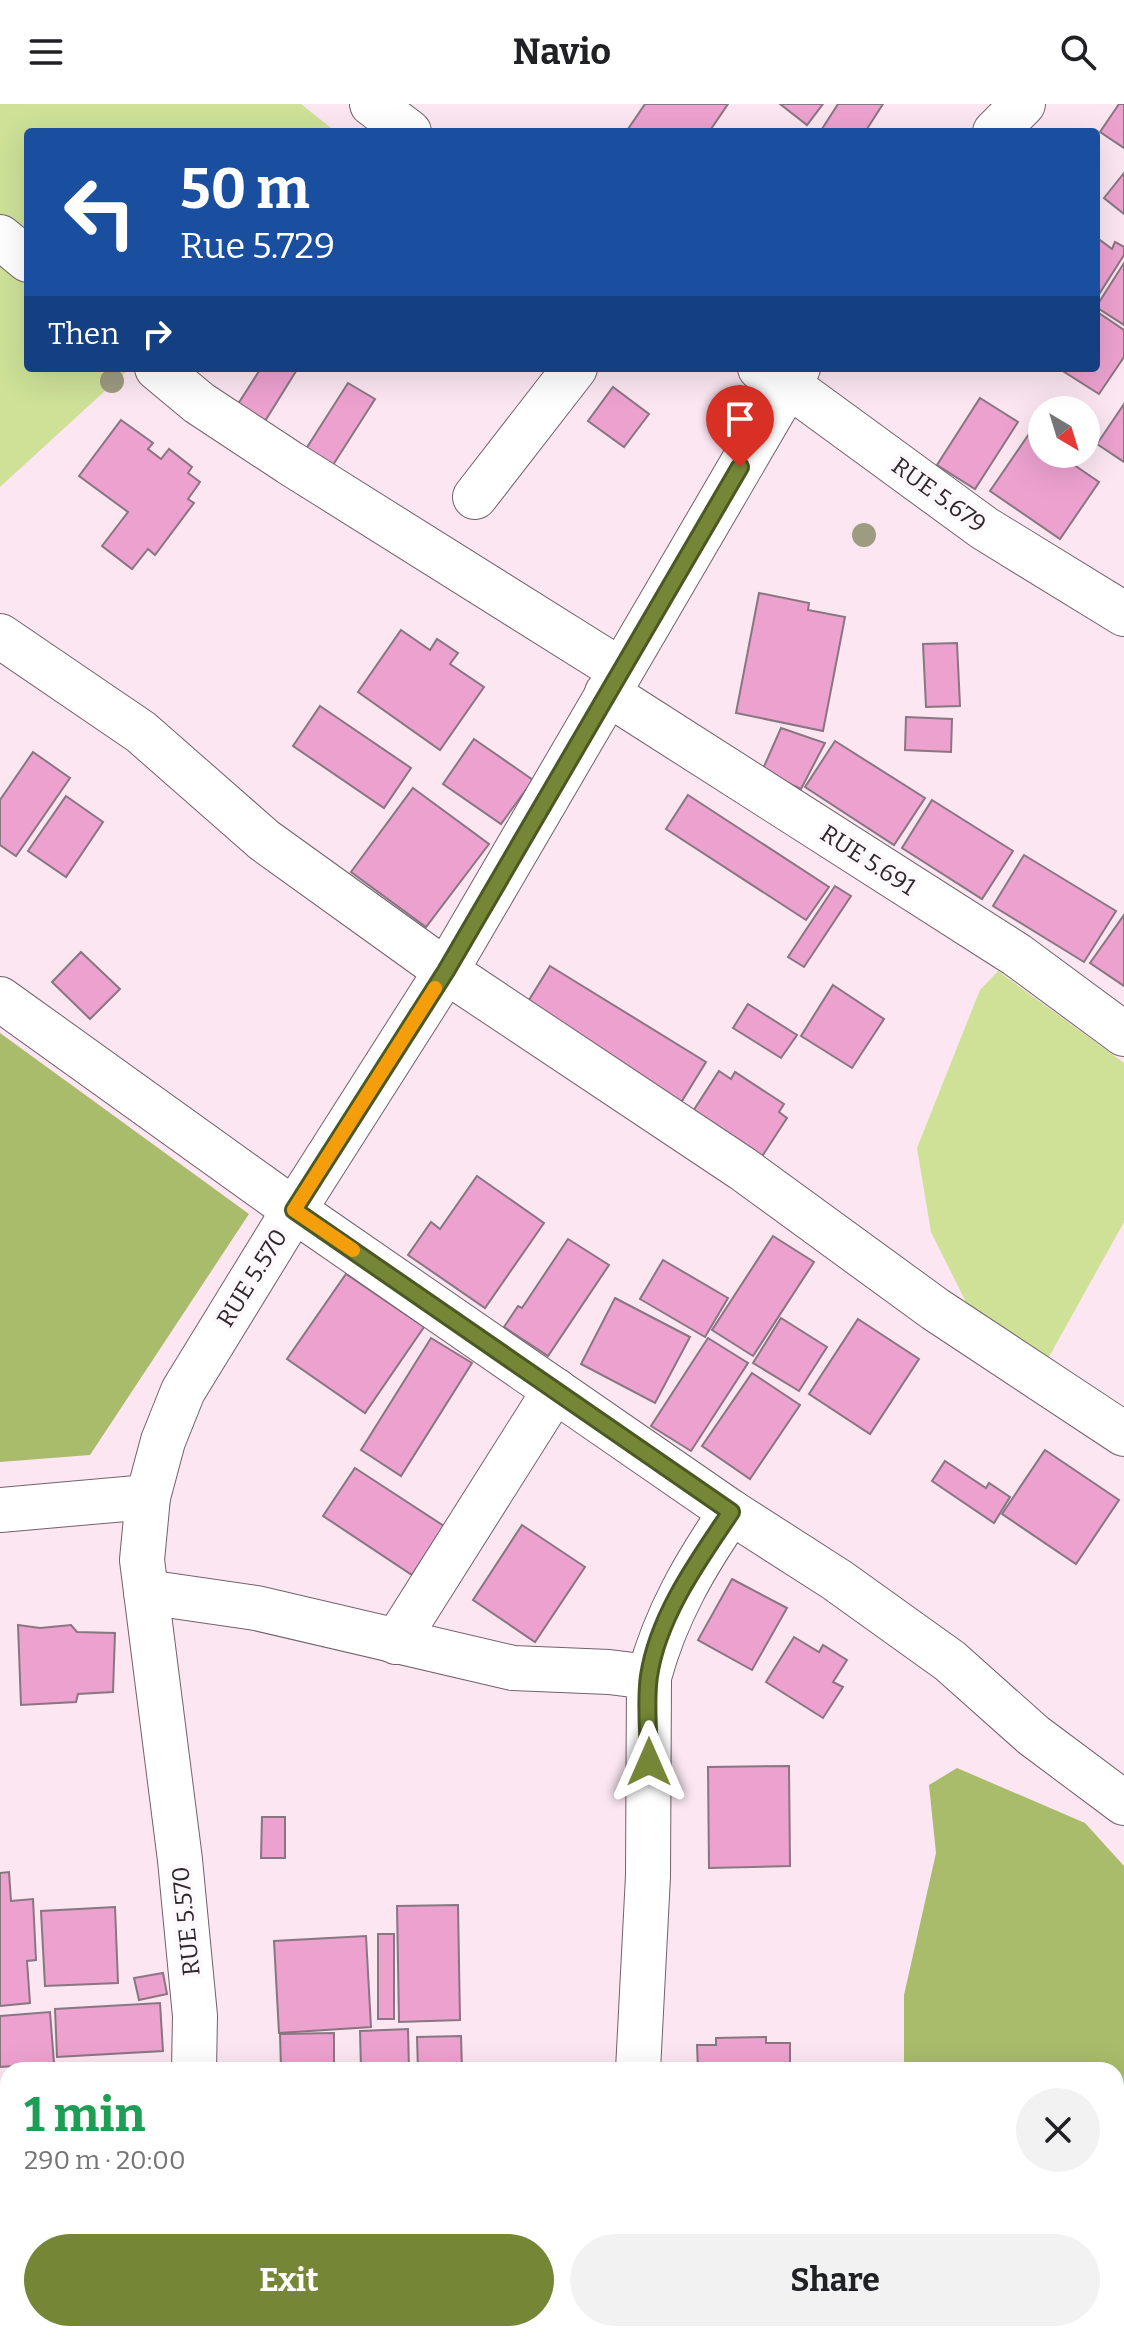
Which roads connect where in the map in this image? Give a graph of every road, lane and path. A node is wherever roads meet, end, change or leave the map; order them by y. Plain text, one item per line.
1 (372, 104) edge
2 (1023, 104) edge
3 (404, 128) edge
4 (999, 128) edge
5 (0, 237) edge
6 (24, 257) edge
7 (162, 372) edge
8 (572, 372) edge
9 (782, 373) edge
10 (475, 497) dead end
11 (1124, 614) edge
12 (0, 636) edge
13 (614, 682) junction
14 (446, 971) junction
15 (0, 999) edge
16 (1124, 1034) edge
17 (294, 1210) junction
18 (555, 1390) junction
19 (1124, 1434) edge
20 (148, 1497) junction
21 (0, 1510) edge
22 (731, 1512) junction
23 (146, 1592) junction
24 (396, 1642) junction
25 (649, 1677) junction
26 (1124, 1803) edge
27 (194, 2062) edge
28 (638, 2062) edge

1 - 3 street
2 - 4 street
5 - 6 street
7 - 13 street, RUE 5.691
8 - 10 street
9 - 11 street, RUE 5.679
9 - 13 street, RUE 5.570
12 - 14 street
13 - 14 street, RUE 5.570
13 - 16 street, RUE 5.691
14 - 17 street, RUE 5.570
14 - 19 street
15 - 17 street
17 - 18 street
17 - 20 street, RUE 5.570
18 - 22 street
18 - 24 street
20 - 21 street
20 - 23 street, RUE 5.570
22 - 25 street
22 - 26 street
23 - 24 street
23 - 27 street, RUE 5.570
24 - 25 street
25 - 28 street

